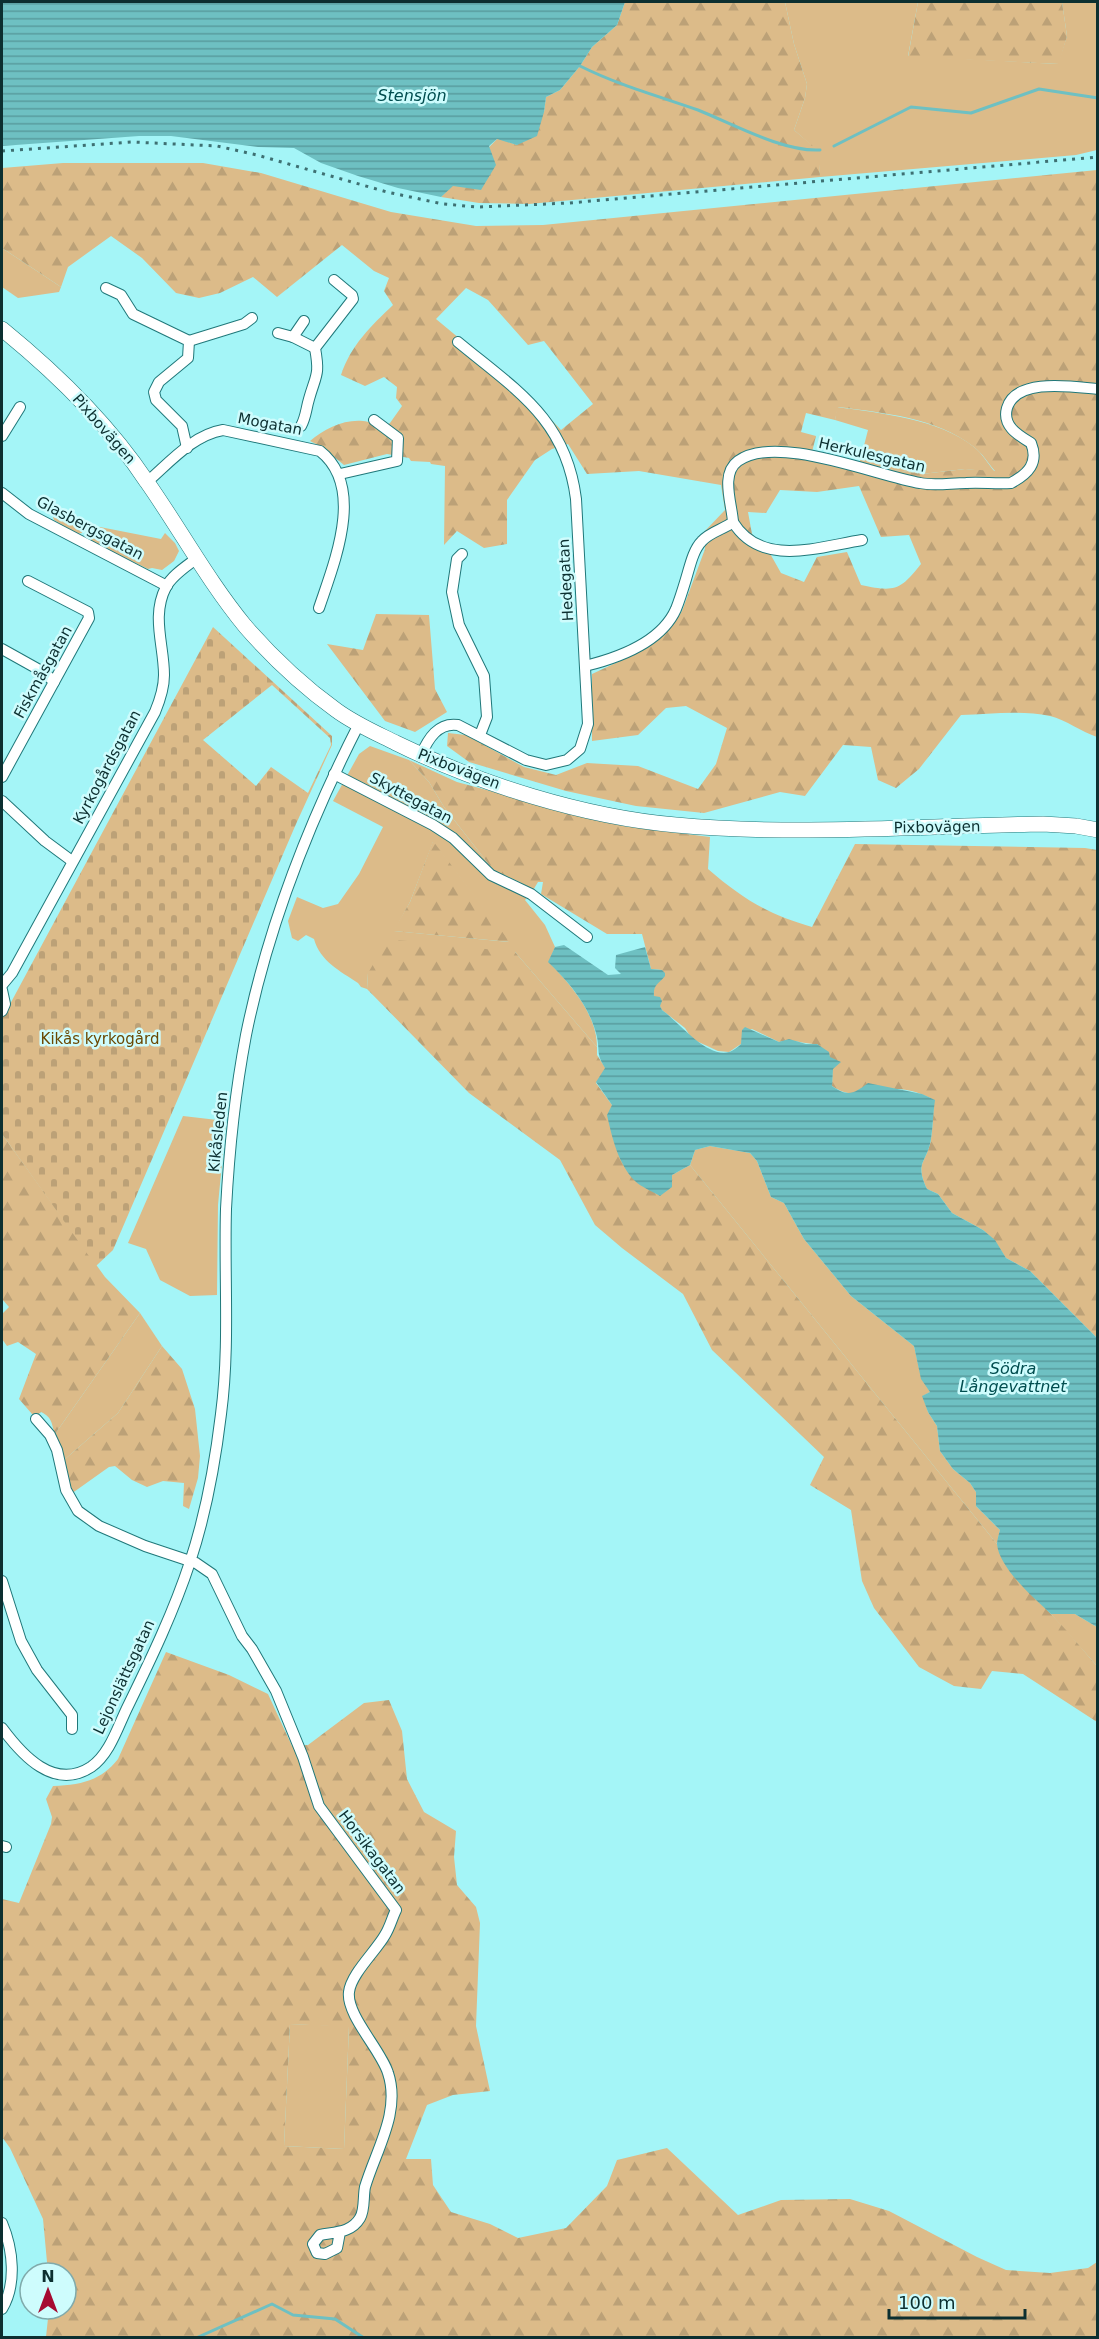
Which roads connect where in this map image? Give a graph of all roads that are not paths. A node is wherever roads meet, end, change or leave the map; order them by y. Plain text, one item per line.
1 (334, 280) dead end
2 (106, 288) dead end
3 (252, 318) dead end
4 (304, 321) dead end
5 (2, 329) edge
6 (278, 333) dead end
7 (293, 337) junction
8 (189, 341) junction
9 (458, 342) dead end
10 (315, 348) junction
11 (1098, 389) edge
12 (20, 406) dead end
13 (374, 420) dead end
14 (301, 426) dead end
15 (3, 429) edge
16 (187, 447) junction
17 (340, 474) junction
18 (147, 482) junction
19 (2, 493) edge
20 (733, 522) junction
21 (862, 540) dead end
22 (462, 554) dead end
23 (197, 558) junction
24 (28, 581) dead end
25 (167, 586) junction
26 (319, 608) dead end
27 (2, 649) edge
28 (585, 666) junction
29 (54, 682) junction
30 (358, 724) junction
31 (480, 735) junction
32 (421, 755) junction
33 (334, 774) junction
34 (2, 777) edge
35 (2, 801) edge
36 (1098, 830) edge
37 (72, 861) junction
38 (587, 937) dead end
39 (2, 985) edge
40 (2, 990) edge
41 (2, 1011) edge
42 (36, 1419) dead end
43 (190, 1561) junction
44 (2, 1581) edge
45 (2, 1728) edge
46 (72, 1729) dead end
47 (2, 2223) edge
48 (340, 2232) dead end
49 (2, 2309) edge

1 - 10 street
2 - 8 street
3 - 8 street
4 - 7 street
5 - 18 street, Pixbovägen
6 - 7 street
7 - 10 street
8 - 16 street
9 - 28 street, Hedegatan
10 - 14 street, Mogatan
11 - 20 street, Herkulesgatan
12 - 15 street
13 - 17 street
16 - 17 street, Mogatan
16 - 18 street, Mogatan
17 - 26 street
18 - 23 street, Pixbovägen
19 - 25 street, Glasbergsgatan
20 - 21 street
20 - 28 street
22 - 31 street
23 - 25 street, Kyrkogårdsgatan
23 - 30 street, Pixbovägen
24 - 29 street, Fiskmåsgatan
25 - 37 street, Kyrkogårdsgatan
27 - 29 street
28 - 31 street, Hedegatan
29 - 34 street, Fiskmåsgatan
30 - 32 street, Pixbovägen
30 - 33 street, Kikåsleden
31 - 32 street, Hedegatan
32 - 36 street, Pixbovägen
33 - 38 street, Skyttegatan
33 - 43 street, Kikåsleden
35 - 37 street
37 - 39 street, Kyrkogårdsgatan
40 - 41 street
42 - 43 street
43 - 45 street, Lejonslättsgatan
43 - 48 street, Horsikagatan
44 - 46 street, Lejonslättsgatan
47 - 49 street

